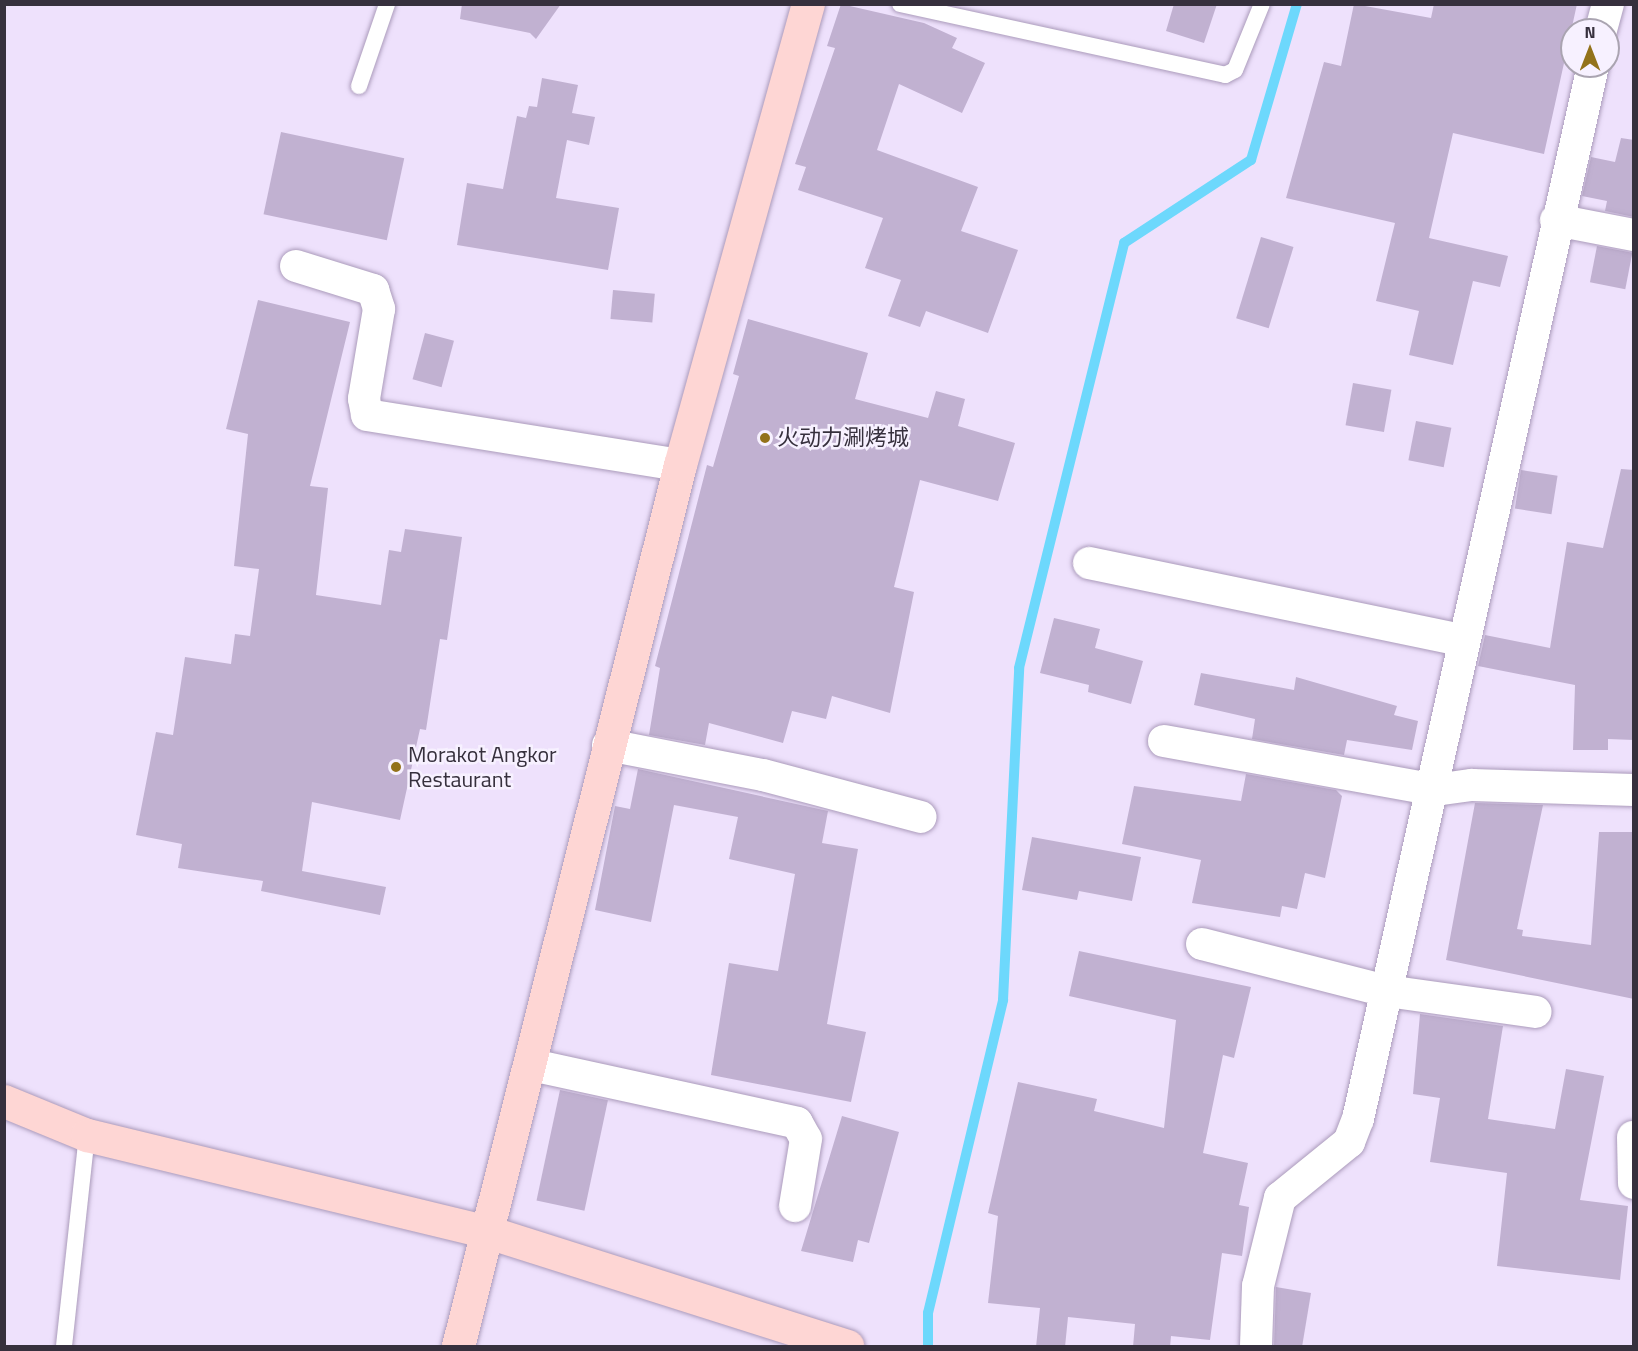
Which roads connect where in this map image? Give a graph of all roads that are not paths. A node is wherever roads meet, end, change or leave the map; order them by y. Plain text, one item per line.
1 (387, 4) edge
2 (808, 4) edge
3 (900, 4) edge
4 (1262, 4) edge
5 (1590, 78) edge
6 (359, 86) dead end
7 (1556, 220) junction
8 (1634, 235) edge
9 (296, 266) dead end
10 (680, 465) junction
11 (1089, 563) dead end
12 (1462, 640) junction
13 (1164, 741) dead end
14 (608, 745) junction
15 (1435, 790) junction
16 (1634, 790) edge
17 (921, 817) dead end
18 (1202, 944) dead end
19 (1387, 991) junction
20 (1536, 1012) dead end
21 (532, 1065) junction
22 (4, 1101) edge
23 (87, 1136) junction
24 (1633, 1137) edge
25 (1634, 1183) edge
26 (795, 1206) dead end
27 (488, 1232) junction
28 (64, 1347) edge
29 (458, 1347) edge
30 (847, 1347) edge
31 (1256, 1347) edge

1 - 6 lane
2 - 10 street
3 - 4 lane
5 - 7 street
7 - 8 street
7 - 12 street
9 - 10 street
10 - 14 street
11 - 12 street
12 - 15 street
13 - 15 street
14 - 17 street
14 - 21 street
15 - 16 street
15 - 19 street
18 - 19 street
19 - 20 street
19 - 31 street
21 - 26 street
21 - 27 street
22 - 23 street
23 - 27 street
23 - 28 lane
24 - 25 street
27 - 29 street
27 - 30 street

